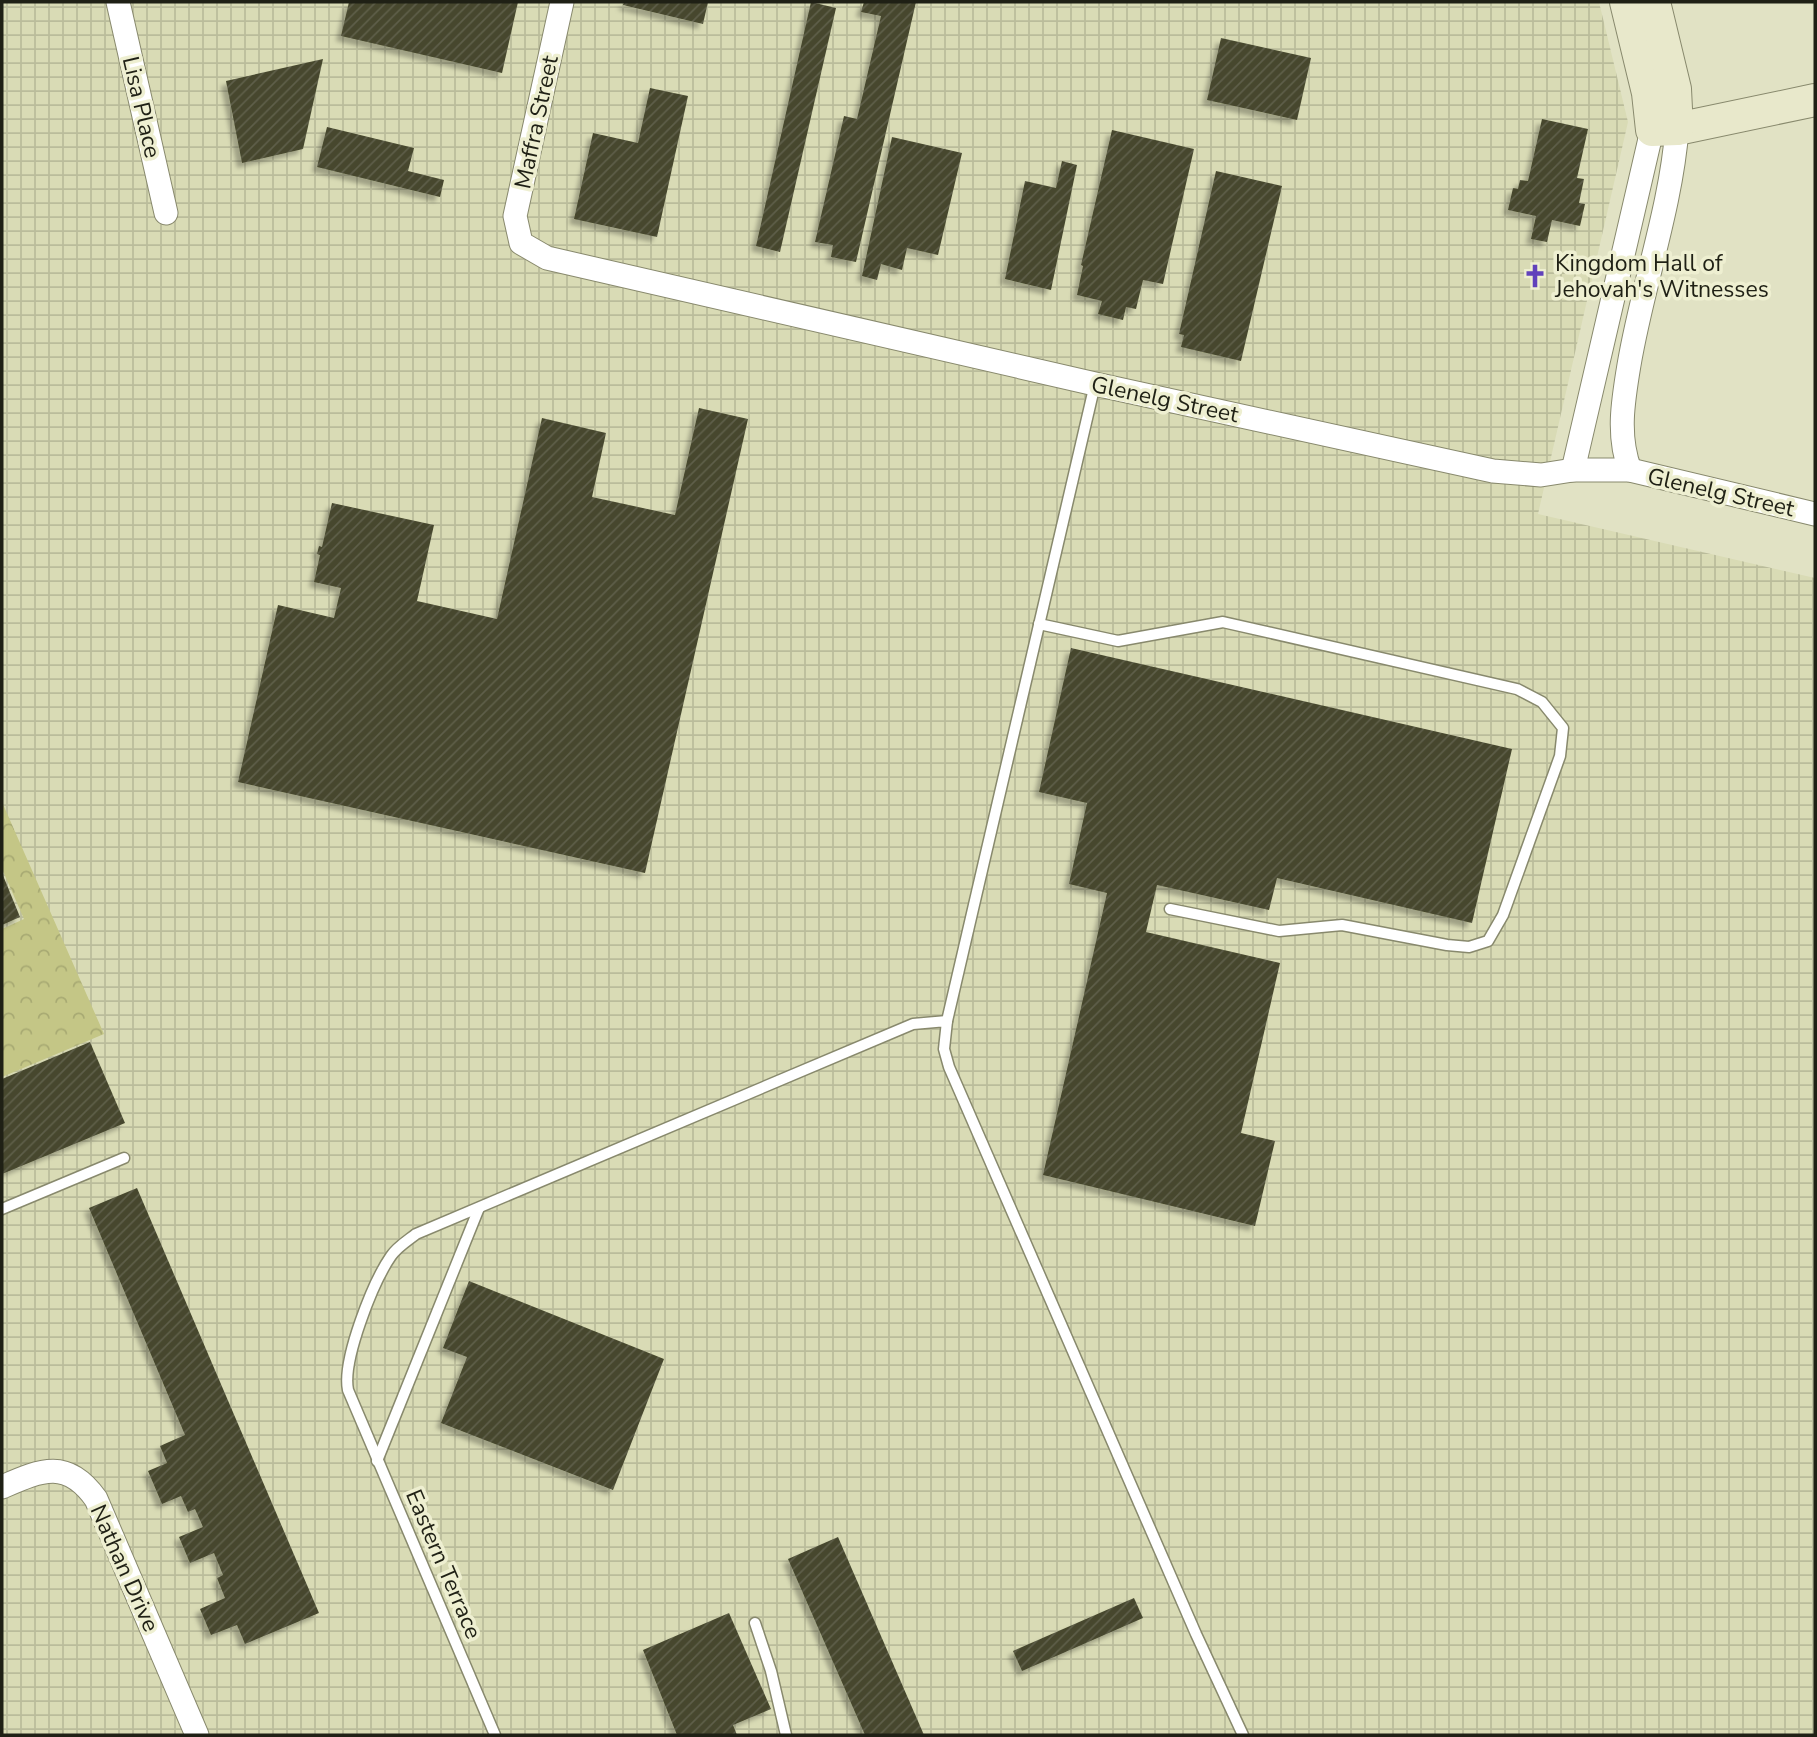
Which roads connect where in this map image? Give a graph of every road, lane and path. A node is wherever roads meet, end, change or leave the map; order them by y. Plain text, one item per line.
1 (118, 2) edge
2 (562, 2) edge
3 (1626, 2) edge
4 (1654, 2) edge
5 (1815, 100) edge
6 (1665, 129) junction
7 (166, 213) dead end
8 (522, 243) joint
9 (1095, 384) junction
10 (1573, 470) junction
11 (1630, 470) junction
12 (1815, 514) edge
13 (1039, 624) junction
14 (1170, 909) dead end
15 (947, 1021) junction
16 (124, 1158) dead end
17 (479, 1208) junction
18 (2, 1209) edge
19 (377, 1461) junction
20 (2, 1487) edge
21 (755, 1623) dead end
22 (197, 1735) edge
23 (495, 1735) edge
24 (786, 1735) edge
25 (1243, 1735) edge

1 - 7 street, Lisa Place
2 - 8 street, Maffra Street
3 - 6 street
4 - 6 street
5 - 6 street
6 - 10 street
6 - 11 street
8 - 9 street, Glenelg Street
9 - 10 street, Glenelg Street
9 - 13 lane
10 - 11 street, Glenelg Street
11 - 12 street, Glenelg Street
13 - 14 lane
13 - 15 lane
15 - 17 lane, Eastern Terrace
15 - 25 lane
16 - 18 lane
17 - 19 lane
17 - 19 lane, Eastern Terrace
19 - 23 lane, Eastern Terrace
20 - 22 street, Nathan Drive
21 - 24 lane

